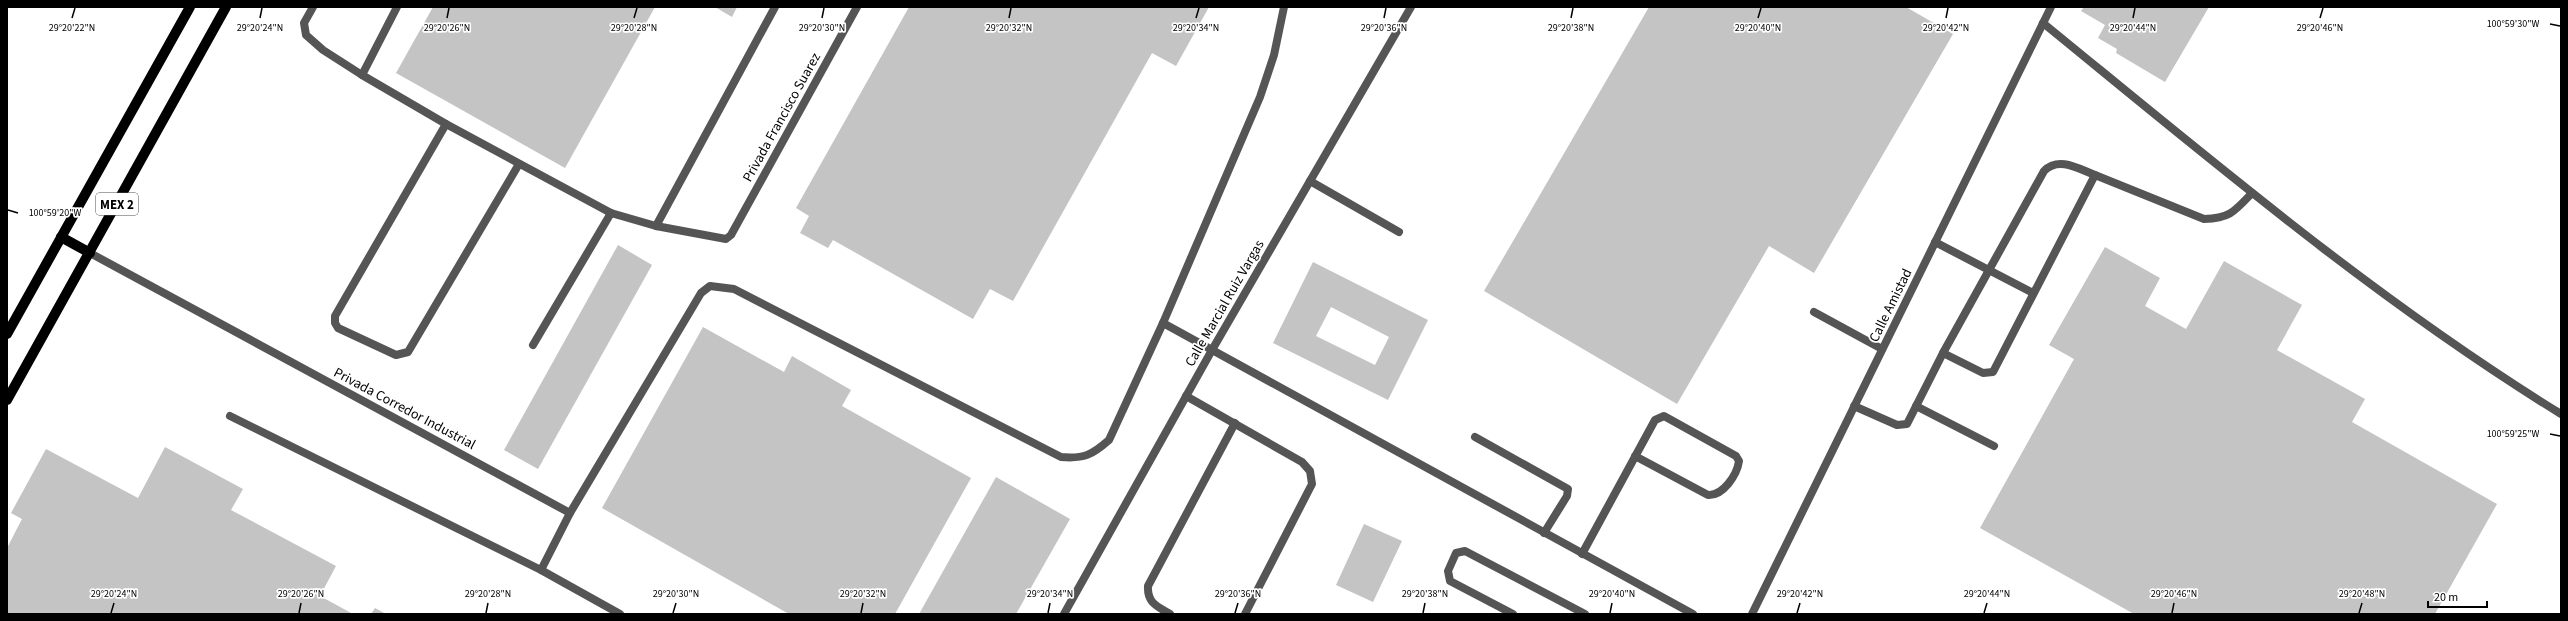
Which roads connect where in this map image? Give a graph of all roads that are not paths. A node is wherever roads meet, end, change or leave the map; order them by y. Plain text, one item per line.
1 (190, 7) edge
2 (226, 7) edge
3 (313, 7) edge
4 (397, 7) edge
5 (775, 7) edge
6 (857, 7) edge
7 (1284, 7) edge
8 (1411, 7) edge
9 (2051, 7) edge
10 (2043, 23) junction
11 (362, 75) junction
12 (446, 124) junction
13 (519, 164) junction
14 (2095, 175) junction
15 (1310, 181) junction
16 (2252, 194) junction
17 (610, 213) junction
18 (656, 226) junction
19 (1399, 232) dead end
20 (62, 237) junction
21 (1935, 242) junction
22 (90, 253) junction
23 (1990, 270) junction
24 (2033, 293) junction
25 (1814, 312) dead end
26 (1163, 323) junction
27 (7, 334) edge
28 (533, 345) dead end
29 (1882, 349) junction
30 (1212, 350) junction
31 (1943, 353) junction
32 (1186, 396) junction
33 (7, 400) edge
34 (1854, 406) junction
35 (1916, 406) junction
36 (2561, 414) edge
37 (230, 416) dead end
38 (1235, 423) junction
39 (1475, 437) dead end
40 (1994, 446) dead end
41 (1635, 456) junction
42 (570, 513) junction
43 (1544, 533) junction
44 (1582, 554) junction
45 (540, 570) junction
46 (620, 614) edge
47 (1064, 614) edge
48 (1170, 614) edge
49 (1245, 614) edge
50 (1513, 614) edge
51 (1584, 614) edge
52 (1693, 614) edge
53 (1752, 614) edge

1 - 20 main road, MEX 2
2 - 22 main road, MEX 2
3 - 11 street
4 - 11 street
5 - 18 street
6 - 18 street, Privada Francisco Suarez
7 - 26 street
8 - 15 street, Calle Marcial Ruiz Vargas
9 - 10 street, Calle Amistad
10 - 16 street
10 - 21 street, Calle Amistad
11 - 12 street
12 - 13 street
12 - 13 street
13 - 17 street
14 - 16 street
14 - 23 street
14 - 24 street
15 - 19 street
15 - 30 street, Calle Marcial Ruiz Vargas
16 - 36 street
17 - 18 street
17 - 28 street
20 - 22 main road
20 - 27 main road, MEX 2
21 - 23 street
21 - 29 street, Calle Amistad
22 - 33 main road, MEX 2
22 - 42 street, Privada Corredor Industrial
23 - 24 street
23 - 31 street
24 - 31 street
25 - 29 street
26 - 30 street
26 - 42 street
29 - 34 street, Calle Amistad
30 - 32 street, Calle Marcial Ruiz Vargas
30 - 43 street
31 - 35 street
32 - 38 street
32 - 47 street, Calle Marcial Ruiz Vargas
34 - 35 street
34 - 53 street, Calle Amistad
35 - 40 street
37 - 45 street
38 - 48 street
38 - 49 street
39 - 43 street
41 - 41 street
41 - 44 street
42 - 45 street
43 - 44 street
44 - 52 street
45 - 46 street
50 - 51 street

